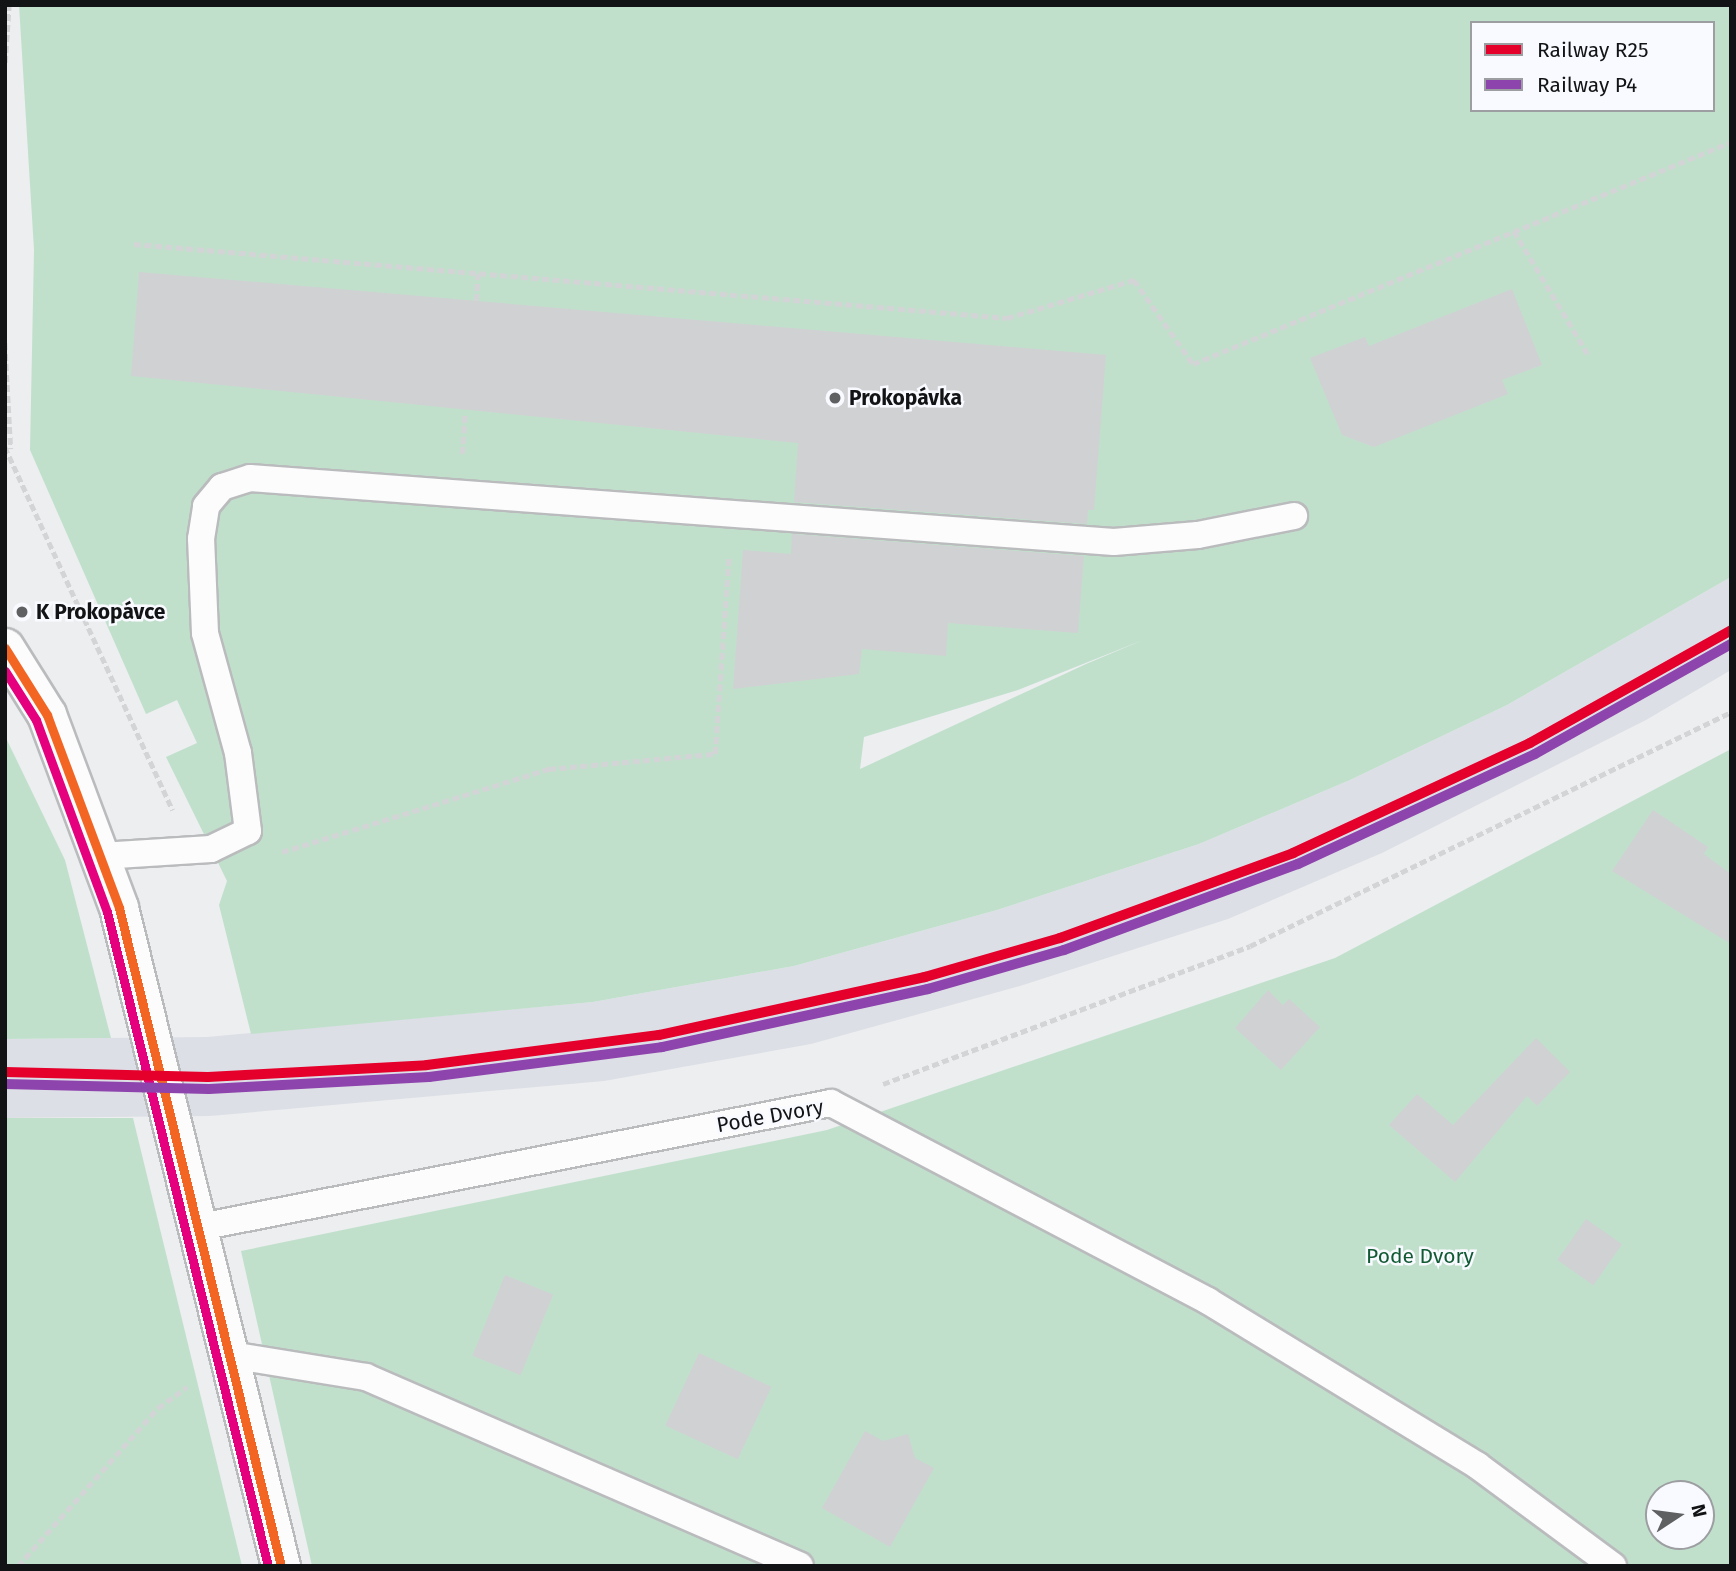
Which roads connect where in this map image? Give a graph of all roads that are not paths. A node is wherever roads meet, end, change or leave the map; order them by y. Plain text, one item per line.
1 (1294, 516) dead end
2 (5, 648) edge
3 (101, 856) junction
4 (214, 1224) junction
5 (230, 1355) junction
6 (281, 1566) edge
7 (800, 1566) edge
8 (1613, 1566) edge

1 - 3 lane
2 - 3 street
3 - 4 street
4 - 5 street
4 - 8 lane, Pode Dvory
5 - 6 street
5 - 7 lane

